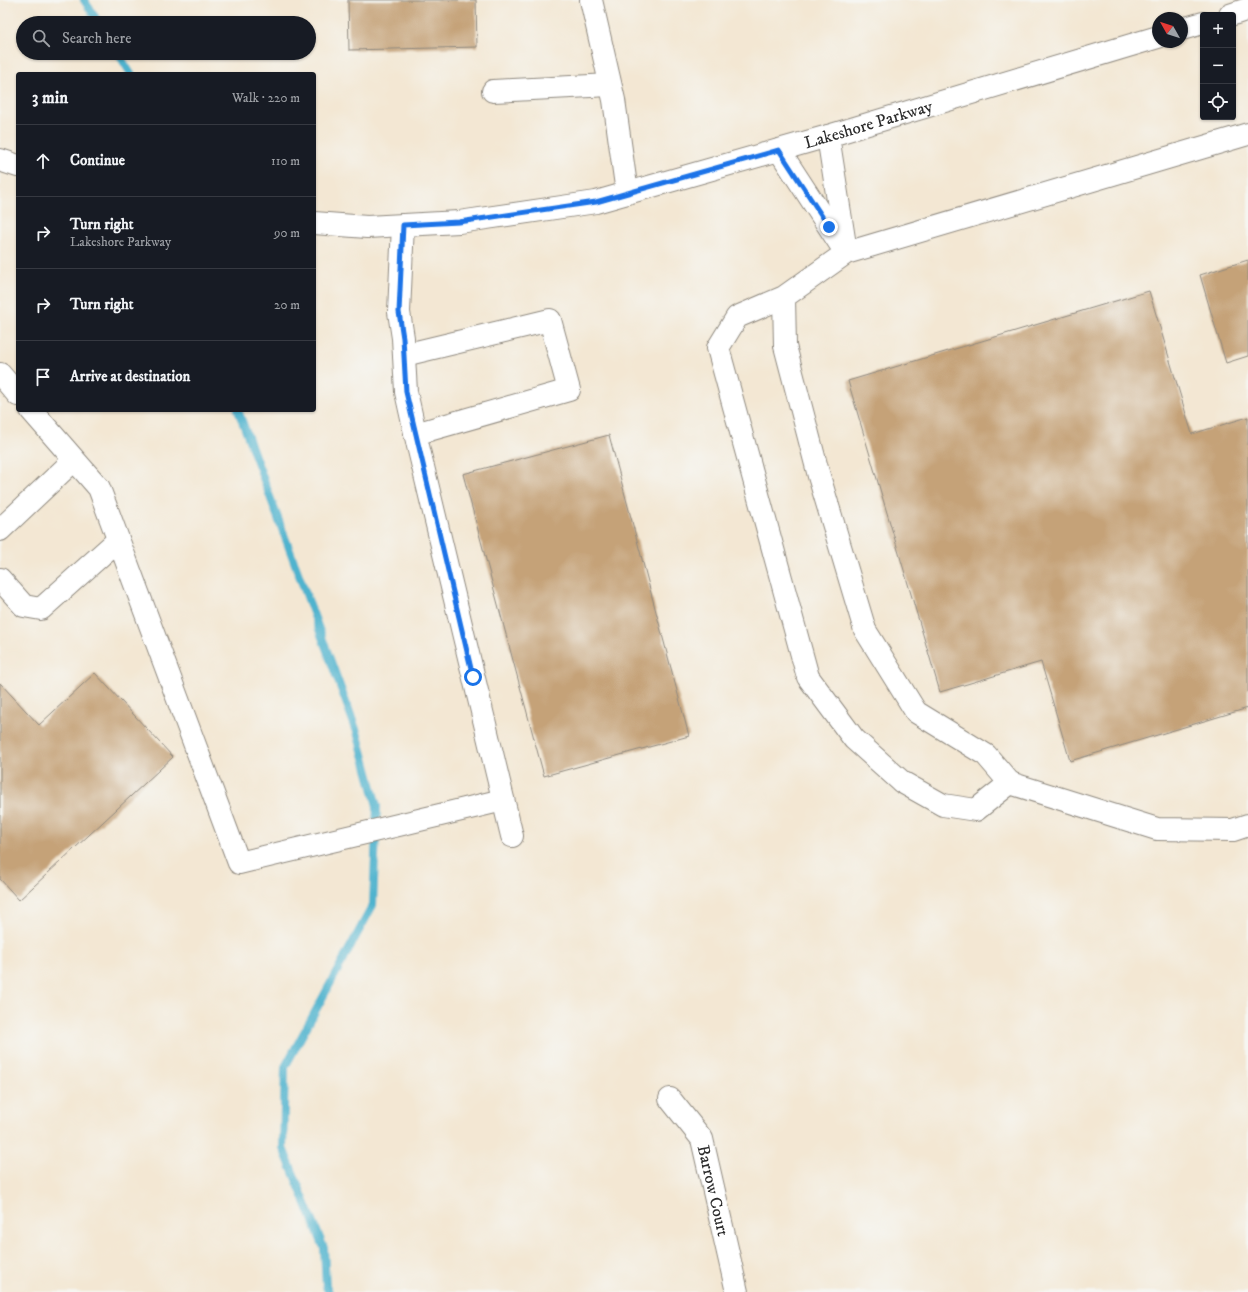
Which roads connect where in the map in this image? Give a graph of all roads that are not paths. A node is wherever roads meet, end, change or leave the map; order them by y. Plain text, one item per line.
1 (592, 0) edge
2 (1248, 10) edge
3 (1236, 13) edge
4 (1200, 24) edge
5 (1188, 28) edge
6 (1152, 39) edge
7 (610, 85) junction
8 (493, 91) dead end
9 (1248, 134) edge
10 (828, 136) junction
11 (779, 150) junction
12 (0, 160) edge
13 (16, 165) edge
14 (627, 194) junction
15 (316, 223) edge
16 (403, 225) junction
17 (846, 253) junction
18 (784, 297) junction
19 (404, 355) junction
20 (0, 374) edge
21 (16, 393) edge
22 (33, 412) edge
23 (415, 434) junction
24 (74, 460) junction
25 (0, 530) edge
26 (118, 540) junction
27 (0, 579) edge
28 (1010, 783) junction
29 (503, 800) junction
30 (1248, 825) edge
31 (512, 836) dead end
32 (670, 1098) dead end
33 (737, 1292) edge

1 - 7 street
2 - 3 street
4 - 5 street
6 - 10 street, Lakeshore Parkway
7 - 8 street
7 - 14 street
9 - 17 street
10 - 11 street, Lakeshore Parkway
10 - 17 street
11 - 14 street, Lakeshore Parkway
11 - 17 street
12 - 13 street
14 - 16 street, Lakeshore Parkway
15 - 16 street, Lakeshore Parkway
16 - 19 street
17 - 18 street
18 - 28 street
18 - 28 street
19 - 23 street
19 - 23 street
20 - 21 street
22 - 24 street
23 - 29 street
24 - 25 street
24 - 26 street
26 - 27 street
26 - 29 street
28 - 30 street
29 - 31 street
32 - 33 street, Barrow Court

